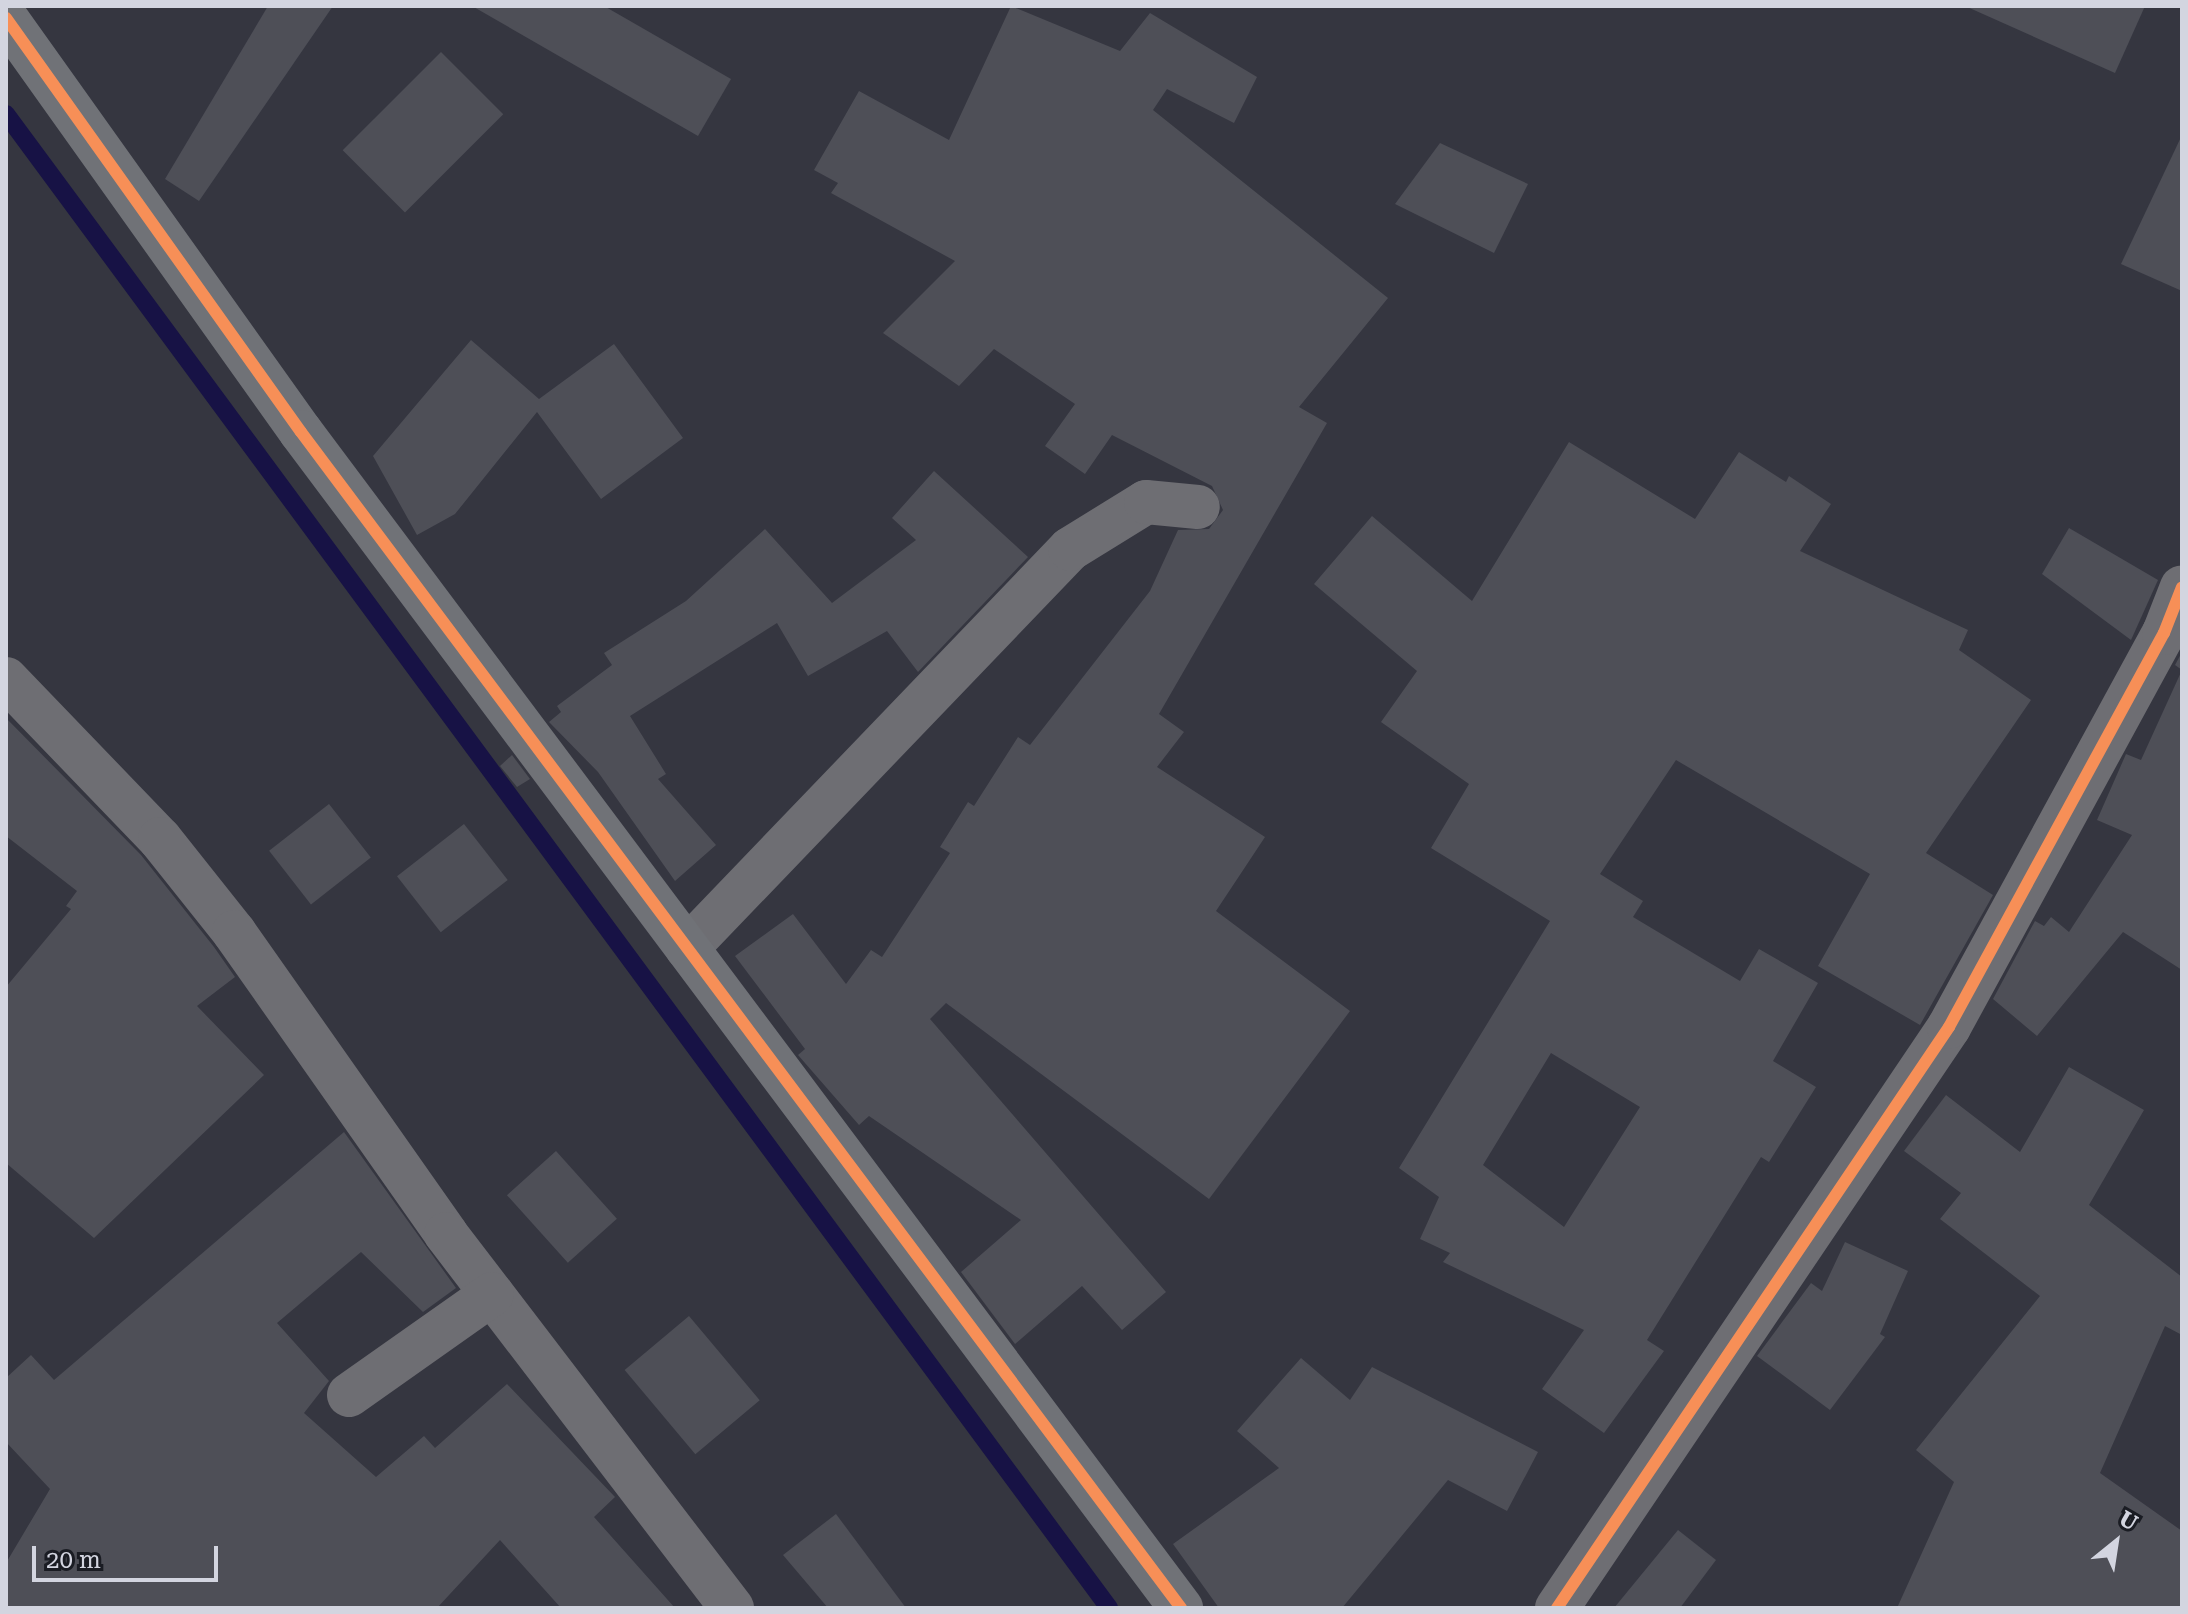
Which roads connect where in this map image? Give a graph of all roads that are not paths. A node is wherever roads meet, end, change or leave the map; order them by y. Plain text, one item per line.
1 (6, 18) edge
2 (1198, 507) dead end
3 (2182, 587) edge
4 (6, 679) edge
5 (687, 948) junction
6 (492, 1294) junction
7 (349, 1395) dead end
8 (732, 1608) edge
9 (1181, 1608) edge
10 (1557, 1608) edge

1 - 5 street
2 - 5 street
3 - 10 street
4 - 6 street
5 - 9 street
6 - 7 street
6 - 8 street

